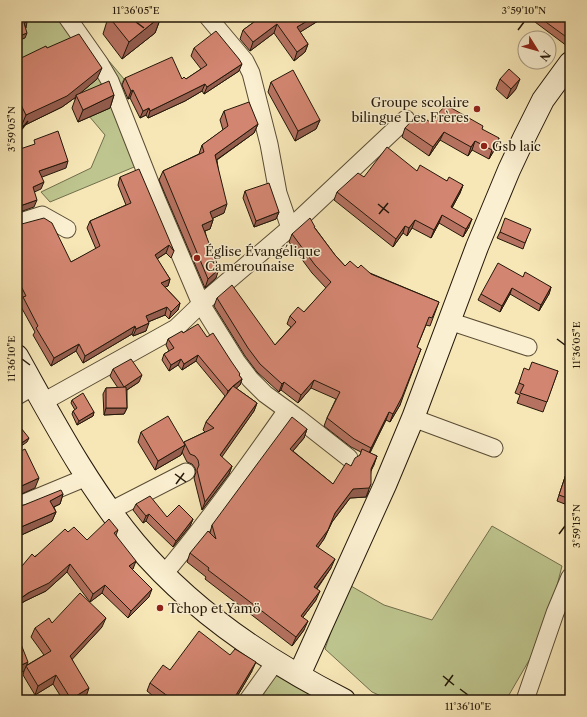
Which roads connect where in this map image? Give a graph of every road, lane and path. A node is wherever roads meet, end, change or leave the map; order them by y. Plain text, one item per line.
1 (67, 17) edge
2 (208, 17) edge
3 (570, 63) edge
4 (406, 119) dead end
5 (17, 223) edge
6 (290, 228) junction
7 (67, 229) dead end
8 (201, 304) junction
9 (449, 320) junction
10 (528, 347) dead end
11 (17, 356) edge
12 (31, 395) edge
13 (287, 410) junction
14 (413, 418) junction
15 (494, 448) dead end
16 (349, 458) dead end
17 (186, 472) dead end
18 (87, 477) junction
19 (17, 506) edge
20 (110, 511) junction
21 (164, 574) junction
22 (570, 577) edge
23 (276, 661) junction
24 (299, 675) junction
25 (248, 700) edge
26 (344, 700) edge
27 (525, 700) edge

1 - 8 street
2 - 6 street
3 - 9 street
4 - 6 street
5 - 7 street
6 - 8 street
8 - 12 street
8 - 13 street
9 - 10 street
9 - 14 street
11 - 12 street
12 - 18 street
13 - 16 street
13 - 21 street
14 - 15 street
14 - 24 street
17 - 20 street
18 - 19 street
18 - 20 street
20 - 21 street
21 - 23 street
22 - 27 street
23 - 24 street
23 - 25 street
24 - 26 street

